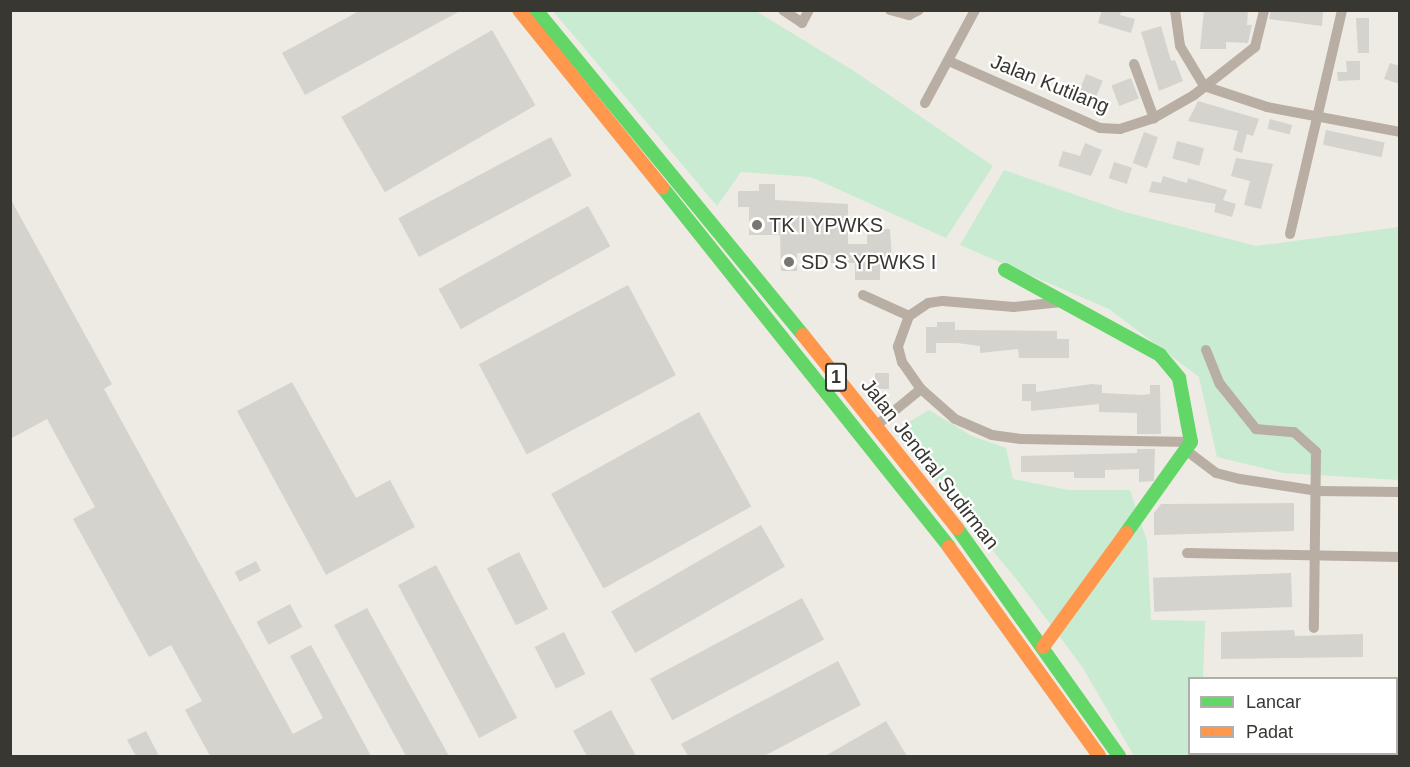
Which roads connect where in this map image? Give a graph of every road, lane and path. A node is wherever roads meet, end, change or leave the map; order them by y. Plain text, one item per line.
1 (519, 10) edge
2 (536, 10) edge
3 (783, 10) edge
4 (809, 10) edge
5 (890, 10) edge
6 (920, 10) edge
7 (975, 10) edge
8 (1175, 10) edge
9 (1264, 10) edge
10 (1342, 10) edge
11 (951, 62) junction
12 (1134, 64) dead end
13 (1204, 86) junction
14 (925, 103) dead end
15 (1316, 116) junction
16 (1154, 118) junction
17 (1400, 132) edge
18 (1290, 234) dead end
19 (1005, 270) dead end
20 (863, 295) dead end
21 (1062, 302) junction
22 (909, 316) junction
23 (1206, 350) dead end
24 (921, 389) junction
25 (877, 425) junction
26 (1189, 446) junction
27 (1318, 491) junction
28 (1400, 492) edge
29 (1187, 553) dead end
30 (1316, 555) junction
31 (1400, 557) edge
32 (1314, 628) dead end
33 (1043, 647) junction
34 (1099, 756) edge
35 (1119, 756) edge

1 - 34 main road, Jalan Jendral Sudirman / 1
2 - 25 main road, Jalan Jendral Sudirman / 1
3 - 4 street
5 - 6 street
7 - 11 street
8 - 13 street
9 - 13 street, Jalan Kutilang
10 - 15 street
11 - 14 street
11 - 16 street, Jalan Kutilang
12 - 16 street
13 - 15 street
13 - 16 street, Jalan Kutilang
15 - 17 street
15 - 18 street
19 - 21 main road
20 - 22 street
21 - 22 street
21 - 26 main road
22 - 24 street
23 - 27 street
24 - 25 street
24 - 26 street
25 - 33 main road, Jalan Jendral Sudirman / 1
26 - 27 street
26 - 33 main road
27 - 28 street
27 - 30 street
29 - 30 street
30 - 31 street
30 - 32 street
33 - 35 main road, Jalan Jendral Sudirman / 1

